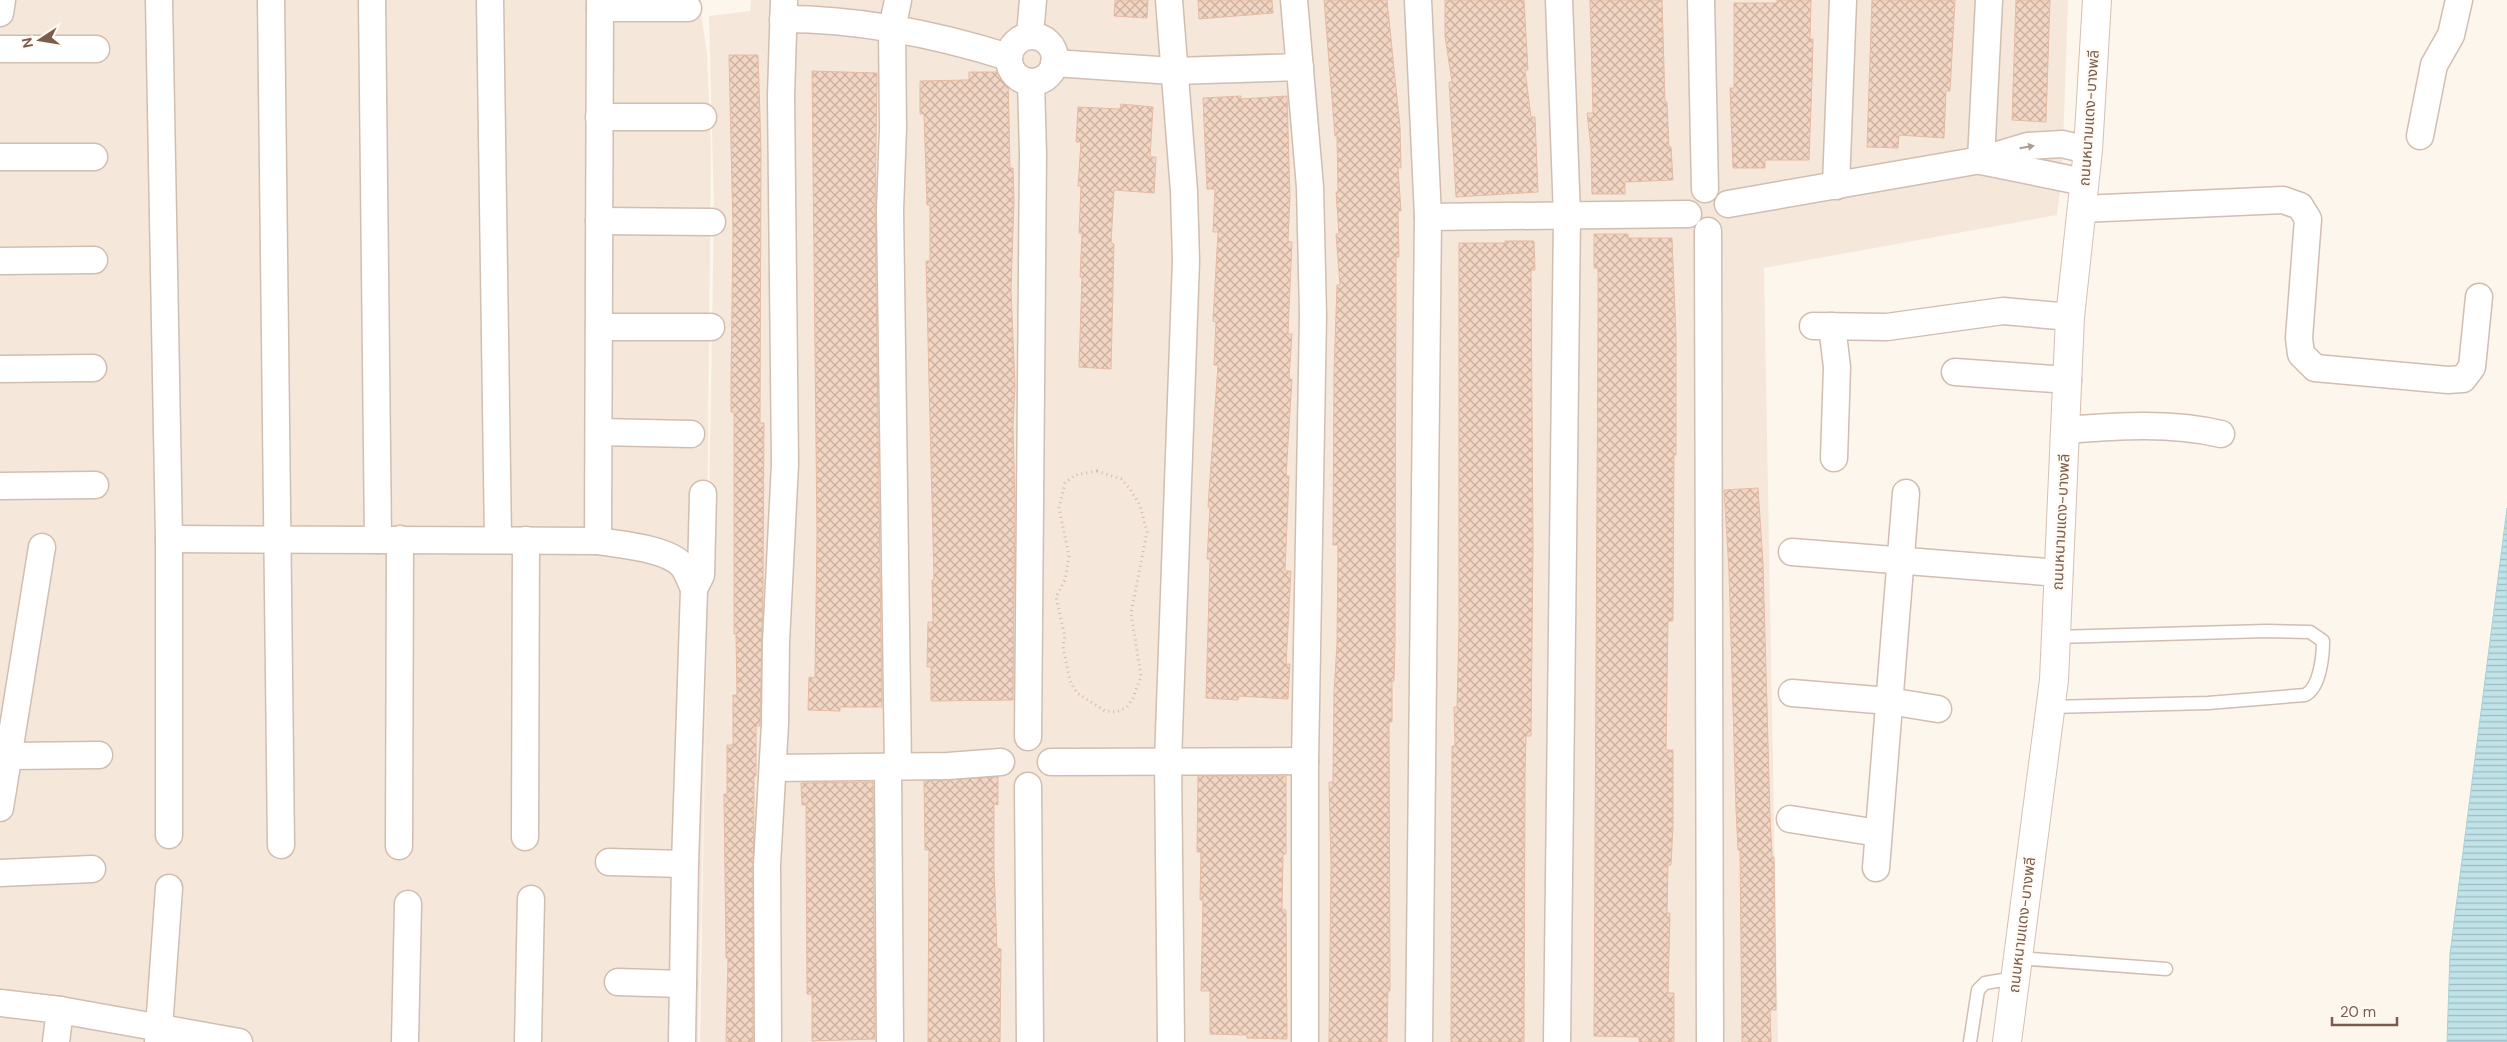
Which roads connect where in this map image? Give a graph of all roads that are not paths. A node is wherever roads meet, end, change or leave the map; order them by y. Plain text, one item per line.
1 (2, 0) edge
2 (159, 0) edge
3 (271, 0) edge
4 (372, 0) edge
5 (490, 0) edge
6 (898, 0) edge
7 (1033, 0) edge
8 (1169, 0) edge
9 (1294, 0) edge
10 (1418, 0) edge
11 (1559, 0) edge
12 (1701, 0) edge
13 (1843, 0) edge
14 (1989, 0) edge
15 (2097, 0) edge
16 (2459, 0) edge
17 (600, 4) edge
18 (688, 8) dead end
19 (783, 9) edge
20 (826, 10) edge
21 (0, 12) edge
22 (892, 29) junction
23 (1030, 35) junction
24 (0, 49) edge
25 (96, 49) dead end
26 (1008, 57) junction
27 (1054, 63) junction
28 (1300, 67) junction
29 (1173, 71) junction
30 (1031, 82) junction
31 (599, 117) junction
32 (703, 117) dead end
33 (2420, 136) dead end
34 (2088, 150) junction
35 (0, 157) edge
36 (94, 157) dead end
37 (1980, 160) junction
38 (2084, 182) junction
39 (1836, 186) junction
40 (1705, 189) junction
41 (1728, 204) junction
42 (2082, 209) junction
43 (1688, 214) junction
44 (1567, 216) junction
45 (1428, 217) junction
46 (599, 222) junction
47 (712, 222) dead end
48 (1708, 231) junction
49 (94, 260) dead end
50 (0, 261) edge
51 (2479, 297) dead end
52 (2070, 317) junction
53 (599, 327) junction
54 (711, 327) dead end
55 (93, 368) dead end
56 (0, 370) edge
57 (1956, 372) dead end
58 (2068, 380) junction
59 (2066, 430) junction
60 (598, 432) junction
61 (691, 434) dead end
62 (2221, 434) dead end
63 (1834, 458) dead end
64 (95, 485) dead end
65 (0, 486) edge
66 (1906, 493) dead end
67 (703, 494) dead end
68 (169, 539) junction
69 (279, 539) junction
70 (389, 540) junction
71 (498, 540) junction
72 (526, 540) junction
73 (598, 541) junction
74 (42, 547) dead end
75 (1792, 552) dead end
76 (1901, 560) junction
77 (2059, 573) junction
78 (694, 590) junction
79 (2056, 637) junction
80 (1792, 693) dead end
81 (1889, 700) junction
82 (2051, 707) junction
83 (1938, 709) dead end
84 (1028, 737) junction
85 (99, 755) dead end
86 (8, 756) junction
87 (1168, 761) junction
88 (1305, 761) junction
89 (1001, 762) junction
90 (1051, 762) junction
91 (893, 766) junction
92 (773, 768) junction
93 (1028, 786) junction
94 (0, 808) edge
95 (1790, 819) dead end
96 (1878, 833) junction
97 (169, 835) dead end
98 (525, 837) dead end
99 (281, 845) dead end
100 (399, 846) dead end
101 (609, 862) dead end
102 (685, 864) junction
103 (1876, 868) dead end
104 (92, 869) dead end
105 (0, 873) edge
106 (169, 888) dead end
107 (530, 899) dead end
108 (408, 904) dead end
109 (2016, 968) junction
110 (2166, 969) dead end
111 (618, 982) dead end
112 (683, 984) junction
113 (0, 1003) edge
114 (60, 1010) junction
115 (159, 1034) edge
116 (56, 1042) edge
117 (239, 1042) edge
118 (405, 1042) edge
119 (528, 1042) edge
120 (682, 1042) edge
121 (768, 1042) edge
122 (890, 1042) edge
123 (1030, 1042) edge
124 (1171, 1042) edge
125 (1305, 1042) edge
126 (1419, 1042) edge
127 (1557, 1042) edge
128 (1710, 1042) edge
129 (1970, 1042) edge
130 (2006, 1042) edge

1 - 21 street
2 - 68 street
3 - 69 street
4 - 70 street
5 - 71 street
6 - 22 street
7 - 23 street
8 - 29 street
9 - 28 street
10 - 45 street
11 - 44 street
12 - 40 street
13 - 39 street
14 - 37 street
15 - 34 main road, ถนนหนามแดง-บางพลี
16 - 33 street
17 - 18 street
17 - 31 street
19 - 20 street
19 - 92 street
20 - 22 street
22 - 26 street
22 - 91 street
23 - 26 street
23 - 27 street
24 - 25 street
26 - 30 street
27 - 29 street
27 - 30 street
28 - 29 street
28 - 88 street
29 - 87 street
30 - 84 street
31 - 32 street
31 - 46 street
37 -> 34 street
34 - 38 main road, ถนนหนามแดง-บางพลี
35 - 36 street
37 - 38 street
37 - 39 street
38 - 42 main road, ถนนหนามแดง-บางพลี
39 - 41 street
40 - 41 street
40 - 43 street
41 - 48 street
42 - 51 street
42 - 52 main road, ถนนหนามแดง-บางพลี
43 - 44 street
43 - 48 street
44 - 45 street
44 - 127 street
45 - 126 street
46 - 47 street
46 - 53 street
48 - 128 street
49 - 50 street
52 - 58 main road, ถนนหนามแดง-บางพลี
52 - 63 street
53 - 54 street
53 - 60 street
55 - 56 street
57 - 58 street
58 - 59 main road, ถนนหนามแดง-บางพลี
59 - 62 street
59 - 77 main road, ถนนหนามแดง-บางพลี
60 - 61 street
60 - 73 street
64 - 65 street
66 - 76 street
67 - 78 street
68 - 69 street
68 - 97 street
69 - 70 street
69 - 99 street
70 - 71 street
70 - 100 street
71 - 72 street
72 - 73 street
72 - 98 street
73 - 78 street
74 - 86 street
75 - 76 street
76 - 77 street
76 - 81 street
77 - 79 main road, ถนนหนามแดง-บางพลี
78 - 102 street
79 - 82 main road, ถนนหนามแดง-บางพลี
79 - 82 lane
80 - 81 street
81 - 83 street
81 - 96 street
82 - 109 main road, ถนนหนามแดง-บางพลี
84 - 89 street
84 - 90 street
85 - 86 street
86 - 94 street
87 - 88 street
87 - 90 street
87 - 124 street
88 - 125 street
89 - 91 street
89 - 93 street
90 - 93 street
91 - 92 street
91 - 122 street
92 - 121 street
93 - 123 street
95 - 96 street
96 - 103 street
101 - 102 street
102 - 112 street
104 - 105 street
106 - 115 street
107 - 119 street
108 - 118 street
109 - 110 lane
109 - 129 lane
109 - 130 main road, ถนนหนามแดง-บางพลี
111 - 112 street
112 - 120 street
113 - 114 street
114 - 115 street
114 - 116 street
115 - 117 street

